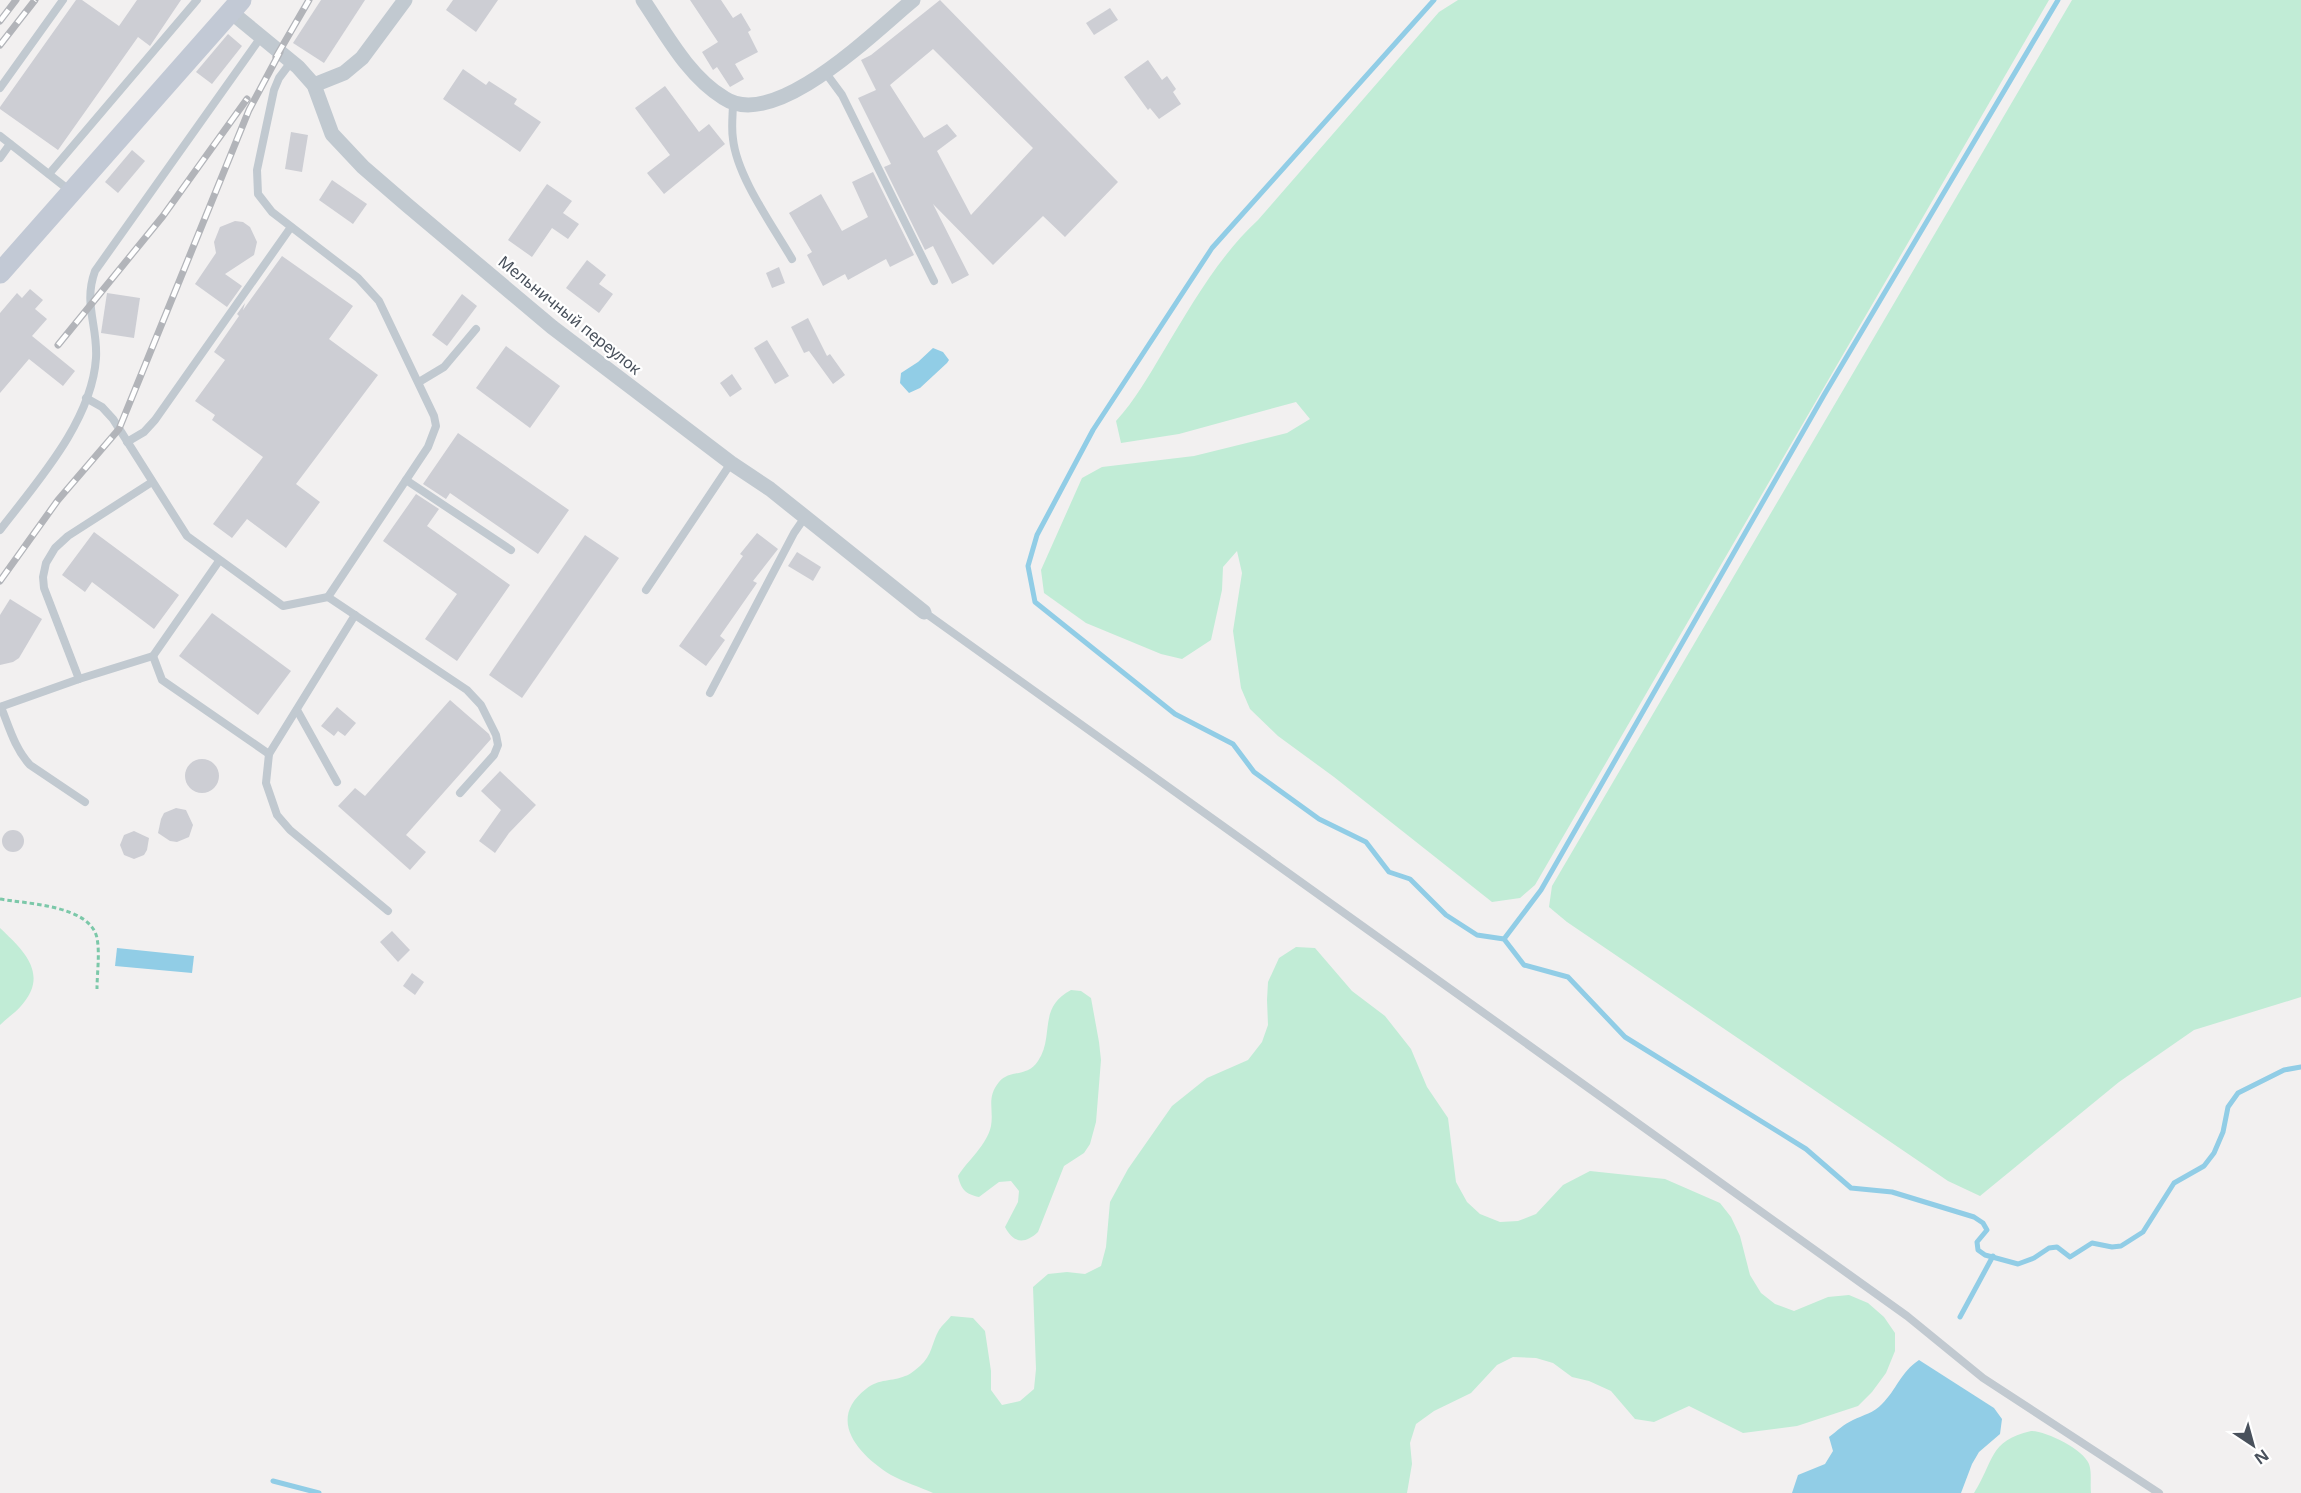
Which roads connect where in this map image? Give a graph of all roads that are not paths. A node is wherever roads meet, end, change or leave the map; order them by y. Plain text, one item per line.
1 (63, 0) edge
2 (197, 0) edge
3 (405, 0) edge
4 (643, 0) edge
5 (913, 0) edge
6 (236, 6) edge
7 (261, 37) junction
8 (291, 62) junction
9 (825, 72) junction
10 (314, 86) junction
11 (0, 88) edge
12 (733, 102) junction
13 (0, 136) edge
14 (10, 144) junction
15 (0, 158) edge
16 (49, 174) junction
17 (72, 192) junction
18 (291, 227) junction
19 (792, 259) dead end
20 (0, 273) edge
21 (934, 281) dead end
22 (476, 329) dead end
23 (419, 382) junction
24 (86, 398) junction
25 (127, 442) junction
26 (731, 463) junction
27 (406, 480) junction
28 (152, 482) junction
29 (805, 517) junction
30 (0, 530) edge
31 (511, 550) dead end
32 (219, 561) junction
33 (646, 590) dead end
34 (328, 597) junction
35 (924, 612) joint
36 (355, 615) junction
37 (153, 656) junction
38 (78, 679) junction
39 (710, 693) dead end
40 (1, 707) edge
41 (297, 710) junction
42 (269, 754) junction
43 (337, 782) dead end
44 (460, 792) dead end
45 (85, 802) dead end
46 (388, 911) dead end
47 (2159, 1493) edge

1 - 11 lane
2 - 16 lane
3 - 10 street
4 - 12 street
5 - 9 street
6 - 7 street, Мельничный переулок
6 - 17 street
7 - 8 street, Мельничный переулок
7 - 24 lane
8 - 10 street, Мельничный переулок
8 - 18 lane
9 - 12 street
9 - 21 lane
10 - 26 street, Мельничный переулок
12 - 19 lane
13 - 14 lane
14 - 15 lane
14 - 16 lane
16 - 17 lane
17 - 20 street
18 - 23 lane
18 - 25 lane
22 - 23 lane
23 - 27 lane
24 - 25 lane
24 - 30 lane
25 - 28 lane
26 - 29 street, Мельничный переулок
26 - 33 lane
27 - 31 lane
27 - 34 lane
28 - 32 lane
28 - 38 lane
29 - 35 street, Мельничный переулок
29 - 39 lane
32 - 34 lane
32 - 37 lane
34 - 36 lane
35 - 47 lane
36 - 41 lane
36 - 44 lane
37 - 38 lane
37 - 42 lane
38 - 40 lane
40 - 45 lane
41 - 42 lane
41 - 43 lane
42 - 46 lane

